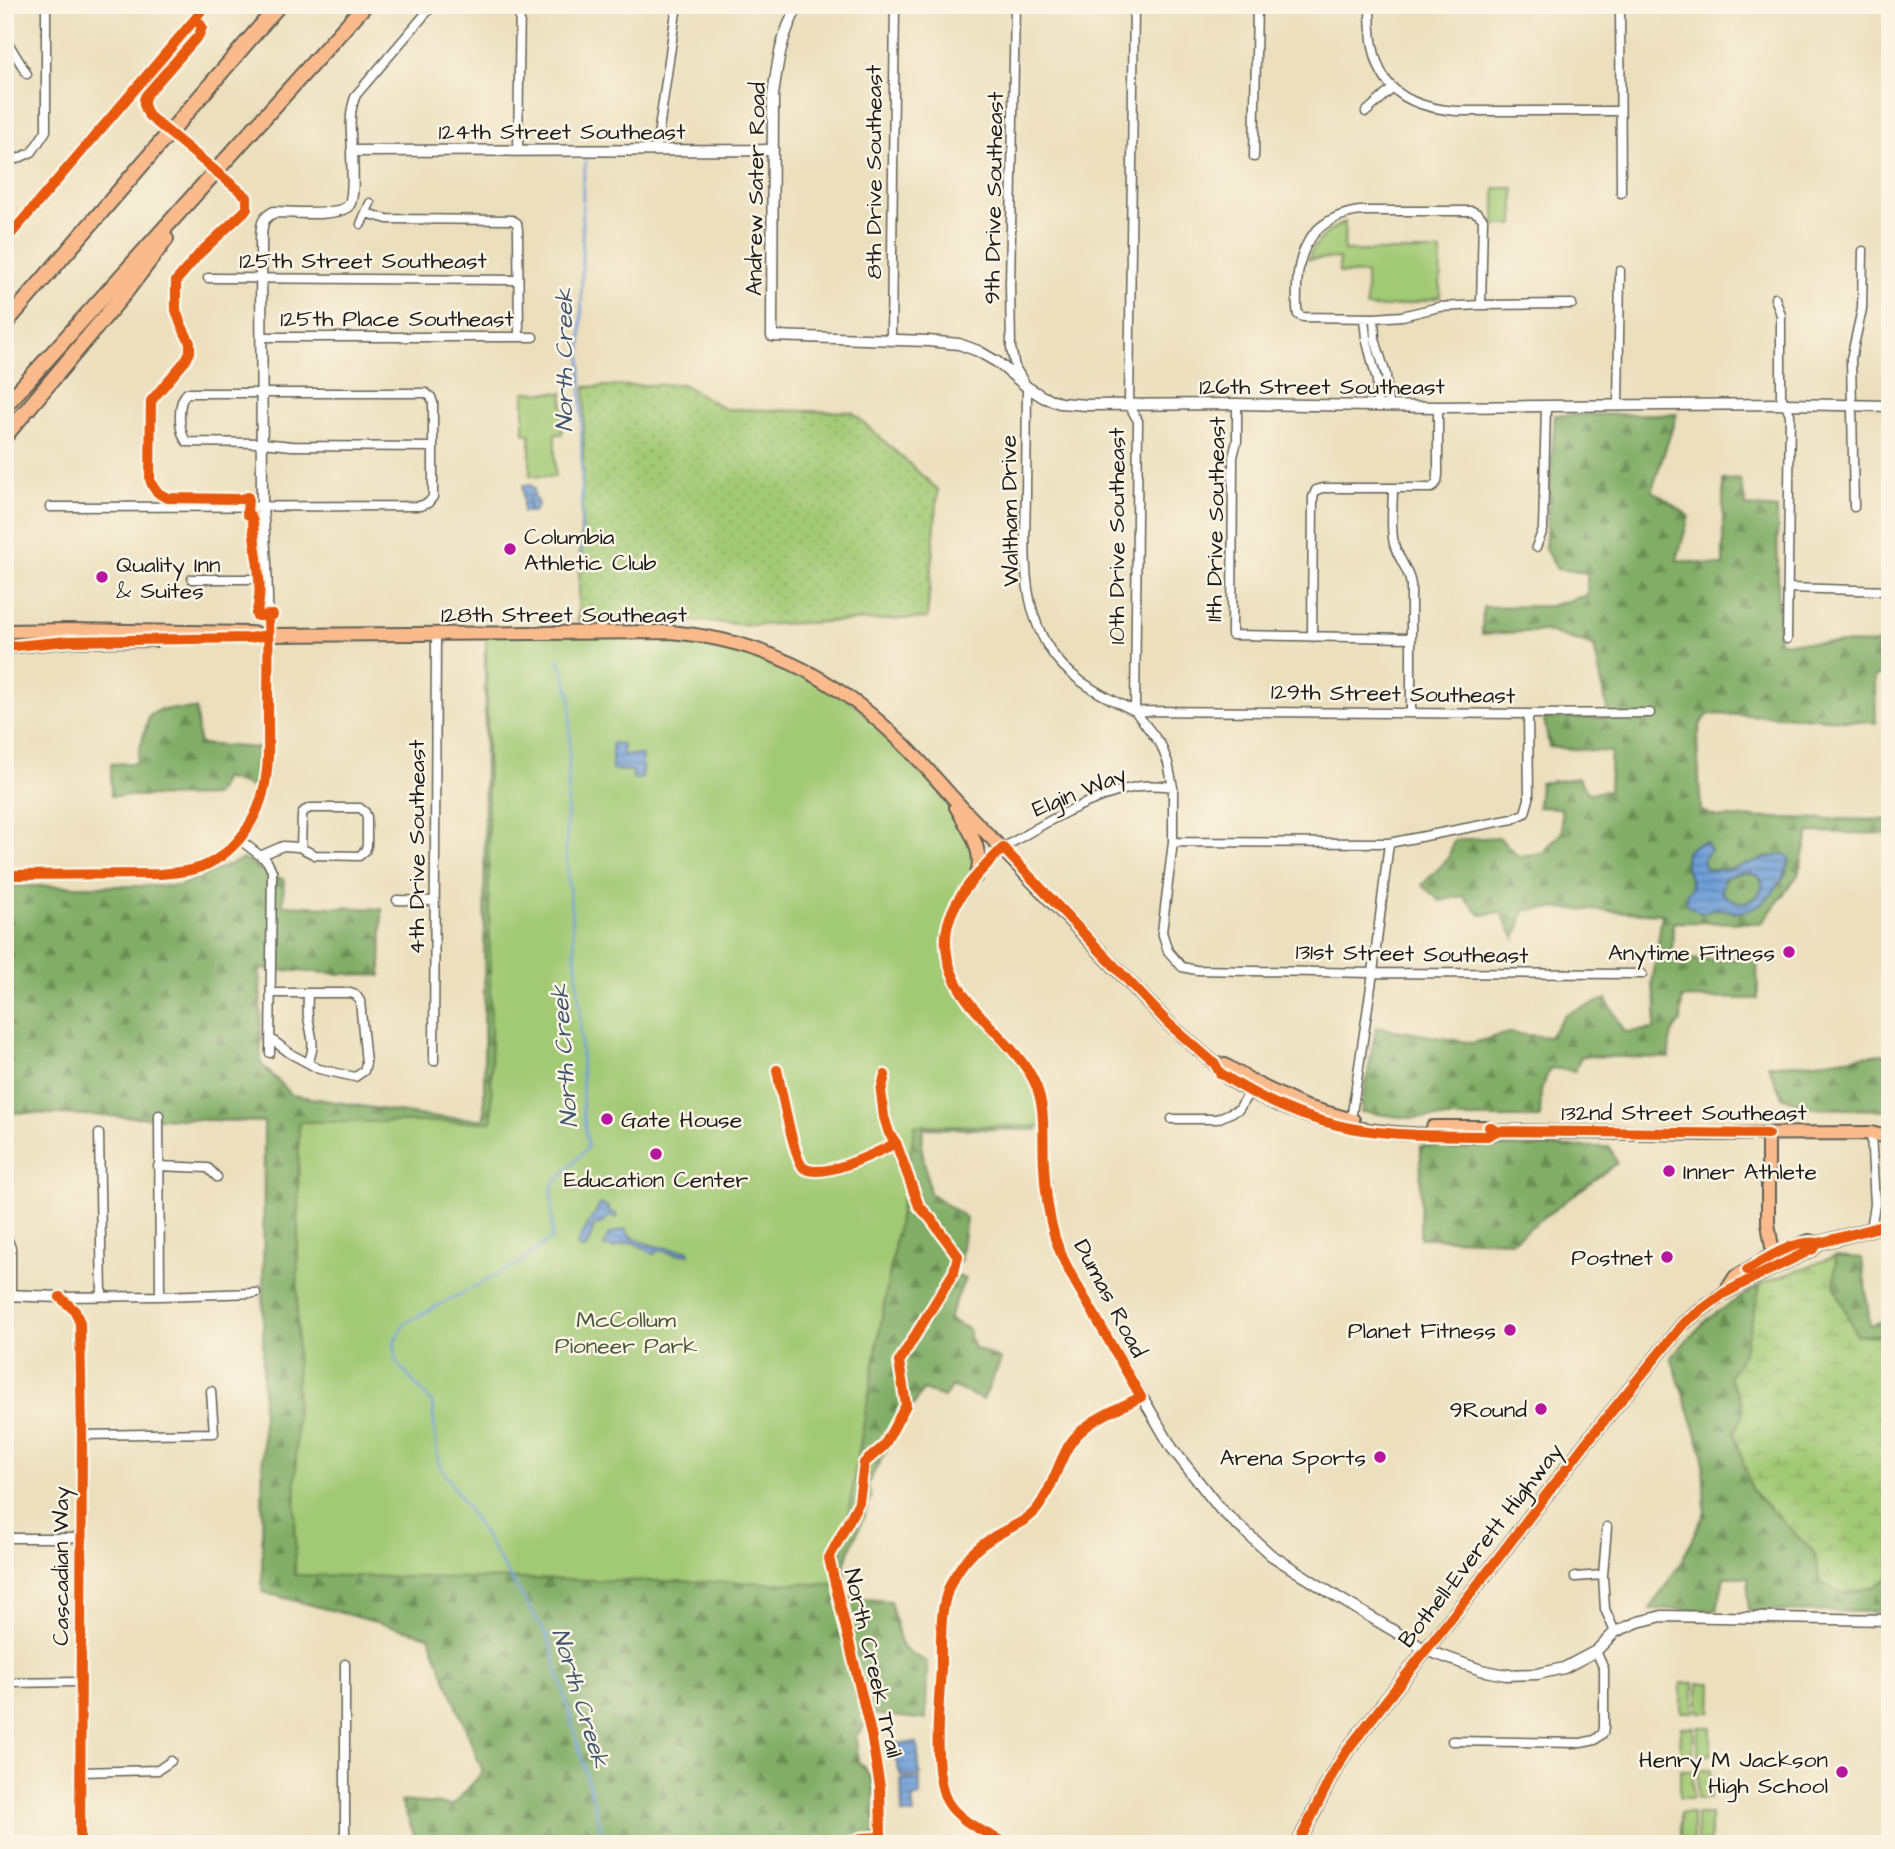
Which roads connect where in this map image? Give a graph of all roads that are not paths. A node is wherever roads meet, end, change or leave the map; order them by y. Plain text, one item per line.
1 (46, 5) edge
2 (279, 5) edge
3 (365, 5) edge
4 (433, 5) edge
5 (520, 5) edge
6 (677, 5) edge
7 (799, 5) edge
8 (895, 5) edge
9 (1015, 5) edge
10 (1134, 5) edge
11 (1257, 5) edge
12 (1370, 5) edge
13 (1620, 5) edge
14 (5, 38) edge
15 (27, 74) dead end
16 (1392, 89) junction
17 (1620, 111) junction
18 (1366, 112) dead end
19 (656, 150) junction
20 (773, 150) junction
21 (352, 151) junction
22 (519, 151) junction
23 (1254, 157) dead end
24 (5, 159) edge
25 (224, 162) junction
26 (1621, 193) dead end
27 (370, 203) dead end
28 (366, 213) junction
29 (361, 224) dead end
30 (1863, 251) dead end
31 (1620, 271) dead end
32 (208, 278) dead end
33 (261, 279) junction
34 (518, 280) junction
35 (1775, 298) dead end
36 (1481, 304) junction
37 (1572, 304) dead end
38 (1364, 318) junction
39 (1374, 318) junction
40 (5, 324) edge
41 (772, 336) joint
42 (261, 337) junction
43 (519, 337) junction
44 (533, 337) dead end
45 (891, 340) junction
46 (1027, 387) junction
47 (261, 393) junction
48 (1237, 404) junction
49 (1785, 404) junction
50 (1129, 405) junction
51 (1382, 405) junction
52 (1618, 405) junction
53 (5, 406) edge
54 (1546, 406) junction
55 (1851, 406) junction
56 (1890, 406) edge
57 (1438, 407) junction
58 (5, 436) edge
59 (261, 443) junction
60 (432, 447) junction
61 (1393, 488) junction
62 (50, 507) dead end
63 (261, 507) junction
64 (1854, 507) dead end
65 (1536, 547) dead end
66 (192, 579) dead end
67 (265, 579) junction
68 (1788, 588) junction
69 (1890, 591) edge
70 (6, 631) edge
71 (127, 631) junction
72 (436, 634) junction
73 (268, 635) junction
74 (1312, 637) junction
75 (1411, 638) junction
76 (1787, 639) dead end
77 (68, 641) junction
78 (5, 647) edge
79 (1135, 711) junction
80 (1411, 712) junction
81 (1650, 713) dead end
82 (1528, 714) junction
83 (1173, 787) junction
84 (945, 788) junction
85 (240, 840) junction
86 (1173, 842) junction
87 (1388, 843) junction
88 (301, 848) junction
89 (1003, 848) junction
90 (260, 856) junction
91 (5, 876) edge
92 (976, 877) junction
93 (397, 900) dead end
94 (435, 901) junction
95 (1082, 932) joint
96 (1373, 973) junction
97 (1642, 974) dead end
98 (271, 993) junction
99 (308, 993) junction
100 (271, 1039) junction
101 (270, 1053) dead end
102 (434, 1061) dead end
103 (308, 1062) junction
104 (1215, 1064) junction
105 (1250, 1091) junction
106 (159, 1115) dead end
107 (1172, 1119) dead end
108 (1351, 1120) junction
109 (1890, 1128) edge
110 (1497, 1131) junction
111 (1768, 1133) junction
112 (1871, 1133) junction
113 (99, 1134) dead end
114 (1890, 1138) edge
115 (158, 1166) junction
116 (217, 1177) dead end
117 (1890, 1224) edge
118 (1871, 1229) junction
119 (5, 1233) edge
120 (1819, 1243) junction
121 (1773, 1254) junction
122 (1751, 1279) junction
123 (256, 1293) dead end
124 (1723, 1294) junction
125 (8, 1295) edge
126 (102, 1296) junction
127 (160, 1296) junction
128 (60, 1297) junction
129 (211, 1391) dead end
130 (1141, 1397) junction
131 (82, 1435) junction
132 (1607, 1527) dead end
133 (5, 1538) edge
134 (81, 1538) junction
135 (1603, 1575) junction
136 (1575, 1577) dead end
137 (1890, 1620) edge
138 (1615, 1632) junction
139 (1426, 1650) junction
140 (1596, 1651) junction
141 (345, 1664) dead end
142 (79, 1682) junction
143 (5, 1683) edge
144 (1452, 1741) dead end
145 (171, 1761) dead end
146 (80, 1772) junction
147 (80, 1844) edge
148 (345, 1844) edge
149 (1007, 1844) edge
150 (1298, 1844) edge

1 - 24 street
2 - 40 highway
3 - 25 highway
4 - 21 street
5 - 22 street
6 - 19 street
7 - 20 street, Andrew Sater Road
8 - 45 street, 8th Drive Southeast
9 - 46 street, 9th Drive Southeast
10 - 50 street, 10th Drive Southeast
11 - 23 street
12 - 16 street
13 - 17 street
14 - 15 street
16 - 17 street
16 - 18 street
17 - 26 street
19 - 20 street, 124th Street Southeast
19 - 22 street, 124th Street Southeast
20 - 41 street, Andrew Sater Road
21 - 22 street, 124th Street Southeast
21 - 33 street
25 - 53 highway
25 - 58 highway
27 - 28 street
28 - 29 street
28 - 34 street
30 - 55 street
31 - 52 street
32 - 33 street, 125th Street Southeast
33 - 34 street, 125th Street Southeast
33 - 42 street
34 - 43 street
35 - 49 street
36 - 37 street
36 - 38 street
36 - 39 street
38 - 39 street
38 - 51 street
39 - 51 street
41 - 45 street, 126th Street Southeast
42 - 43 street, 125th Place Southeast
42 - 47 street
43 - 44 street, 125th Place Southeast
45 - 46 street, 126th Street Southeast
46 - 50 street, 126th Street Southeast
46 - 79 street, Waltham Drive
47 - 59 street
47 - 59 street
47 - 60 street
48 - 50 street, 126th Street Southeast
48 - 51 street, 126th Street Southeast
48 - 74 street, 11th Drive Southeast
49 - 52 street, 126th Street Southeast
49 - 55 street, 126th Street Southeast
49 - 68 street
50 - 79 street, 10th Drive Southeast
51 - 57 street, 126th Street Southeast
52 - 54 street, 126th Street Southeast
54 - 57 street, 126th Street Southeast
54 - 65 street
55 - 56 street, 126th Street Southeast
55 - 64 street
57 - 61 street
59 - 60 street
59 - 63 street
60 - 63 street
61 - 74 street
61 - 75 street
62 - 63 street
63 - 67 street
66 - 67 street
67 - 73 street
68 - 69 street
68 - 76 street
70 - 71 main road, 128th Street Southeast
71 - 73 main road, 128th Street Southeast
71 - 77 main road
72 - 73 main road, 128th Street Southeast
72 - 84 main road, 128th Street Southeast
72 - 94 street, 4th Drive Southeast
73 - 77 main road, 128th Street Southeast
73 - 85 street
74 - 75 street
75 - 80 street
77 - 78 main road, 128th Street Southeast
79 - 80 street, 129th Street Southeast
79 - 83 street
80 - 82 street, 129th Street Southeast
81 - 82 street, 129th Street Southeast
82 - 87 street
83 - 86 street
83 - 89 street, Elgin Way
84 - 89 main road, 128th Street Southeast
84 - 92 main road
85 - 90 street
85 - 91 street
86 - 87 street
86 - 96 street, 131st Street Southeast
87 - 96 street
88 - 88 street
88 - 90 street
89 - 92 street, Dumas Road
89 - 95 main road, 128th Street Southeast
90 - 98 street
92 - 130 street, Dumas Road
93 - 94 street
94 - 102 street, 4th Drive Southeast
95 - 104 main road, 132nd Street Southeast
96 - 97 street, 131st Street Southeast
96 - 108 street
98 - 99 street
98 - 100 street
99 - 103 street
99 - 103 street
100 - 101 street
100 - 103 street
104 - 105 main road, 132nd Street Southeast
104 - 108 main road, 132nd Street Southeast
105 - 107 street
105 - 110 main road, 132nd Street Southeast
106 - 115 street
108 - 110 main road, 132nd Street Southeast
109 - 112 main road, 132nd Street Southeast
110 - 111 main road, 132nd Street Southeast
111 - 112 main road, 132nd Street Southeast
111 - 121 main road
112 - 114 main road, 132nd Street Southeast
112 - 118 street
113 - 126 street
115 - 116 street
115 - 127 street
117 - 118 main road, Bothell-Everett Highway
118 - 120 main road, Bothell-Everett Highway
119 - 125 street
120 - 121 main road, Bothell-Everett Highway
120 - 122 main road, Bothell-Everett Highway
121 - 122 main road
121 - 124 main road, Bothell-Everett Highway
122 - 124 main road, Bothell-Everett Highway
123 - 127 street
124 - 139 main road, Bothell-Everett Highway
125 - 128 street
126 - 127 street
126 - 128 street
128 - 131 street, Cascadian Way
129 - 131 street
130 - 139 street, Dumas Road
130 - 149 street
131 - 134 street, Cascadian Way
132 - 135 street
133 - 134 street
134 - 142 street, Cascadian Way
135 - 136 street
135 - 138 street
137 - 138 street
138 - 140 street, Dumas Road
139 - 140 street, Dumas Road
139 - 150 main road, Bothell-Everett Highway
140 - 144 street
141 - 148 street
142 - 143 street
142 - 146 street, Cascadian Way
145 - 146 street
146 - 147 street, Cascadian Way

